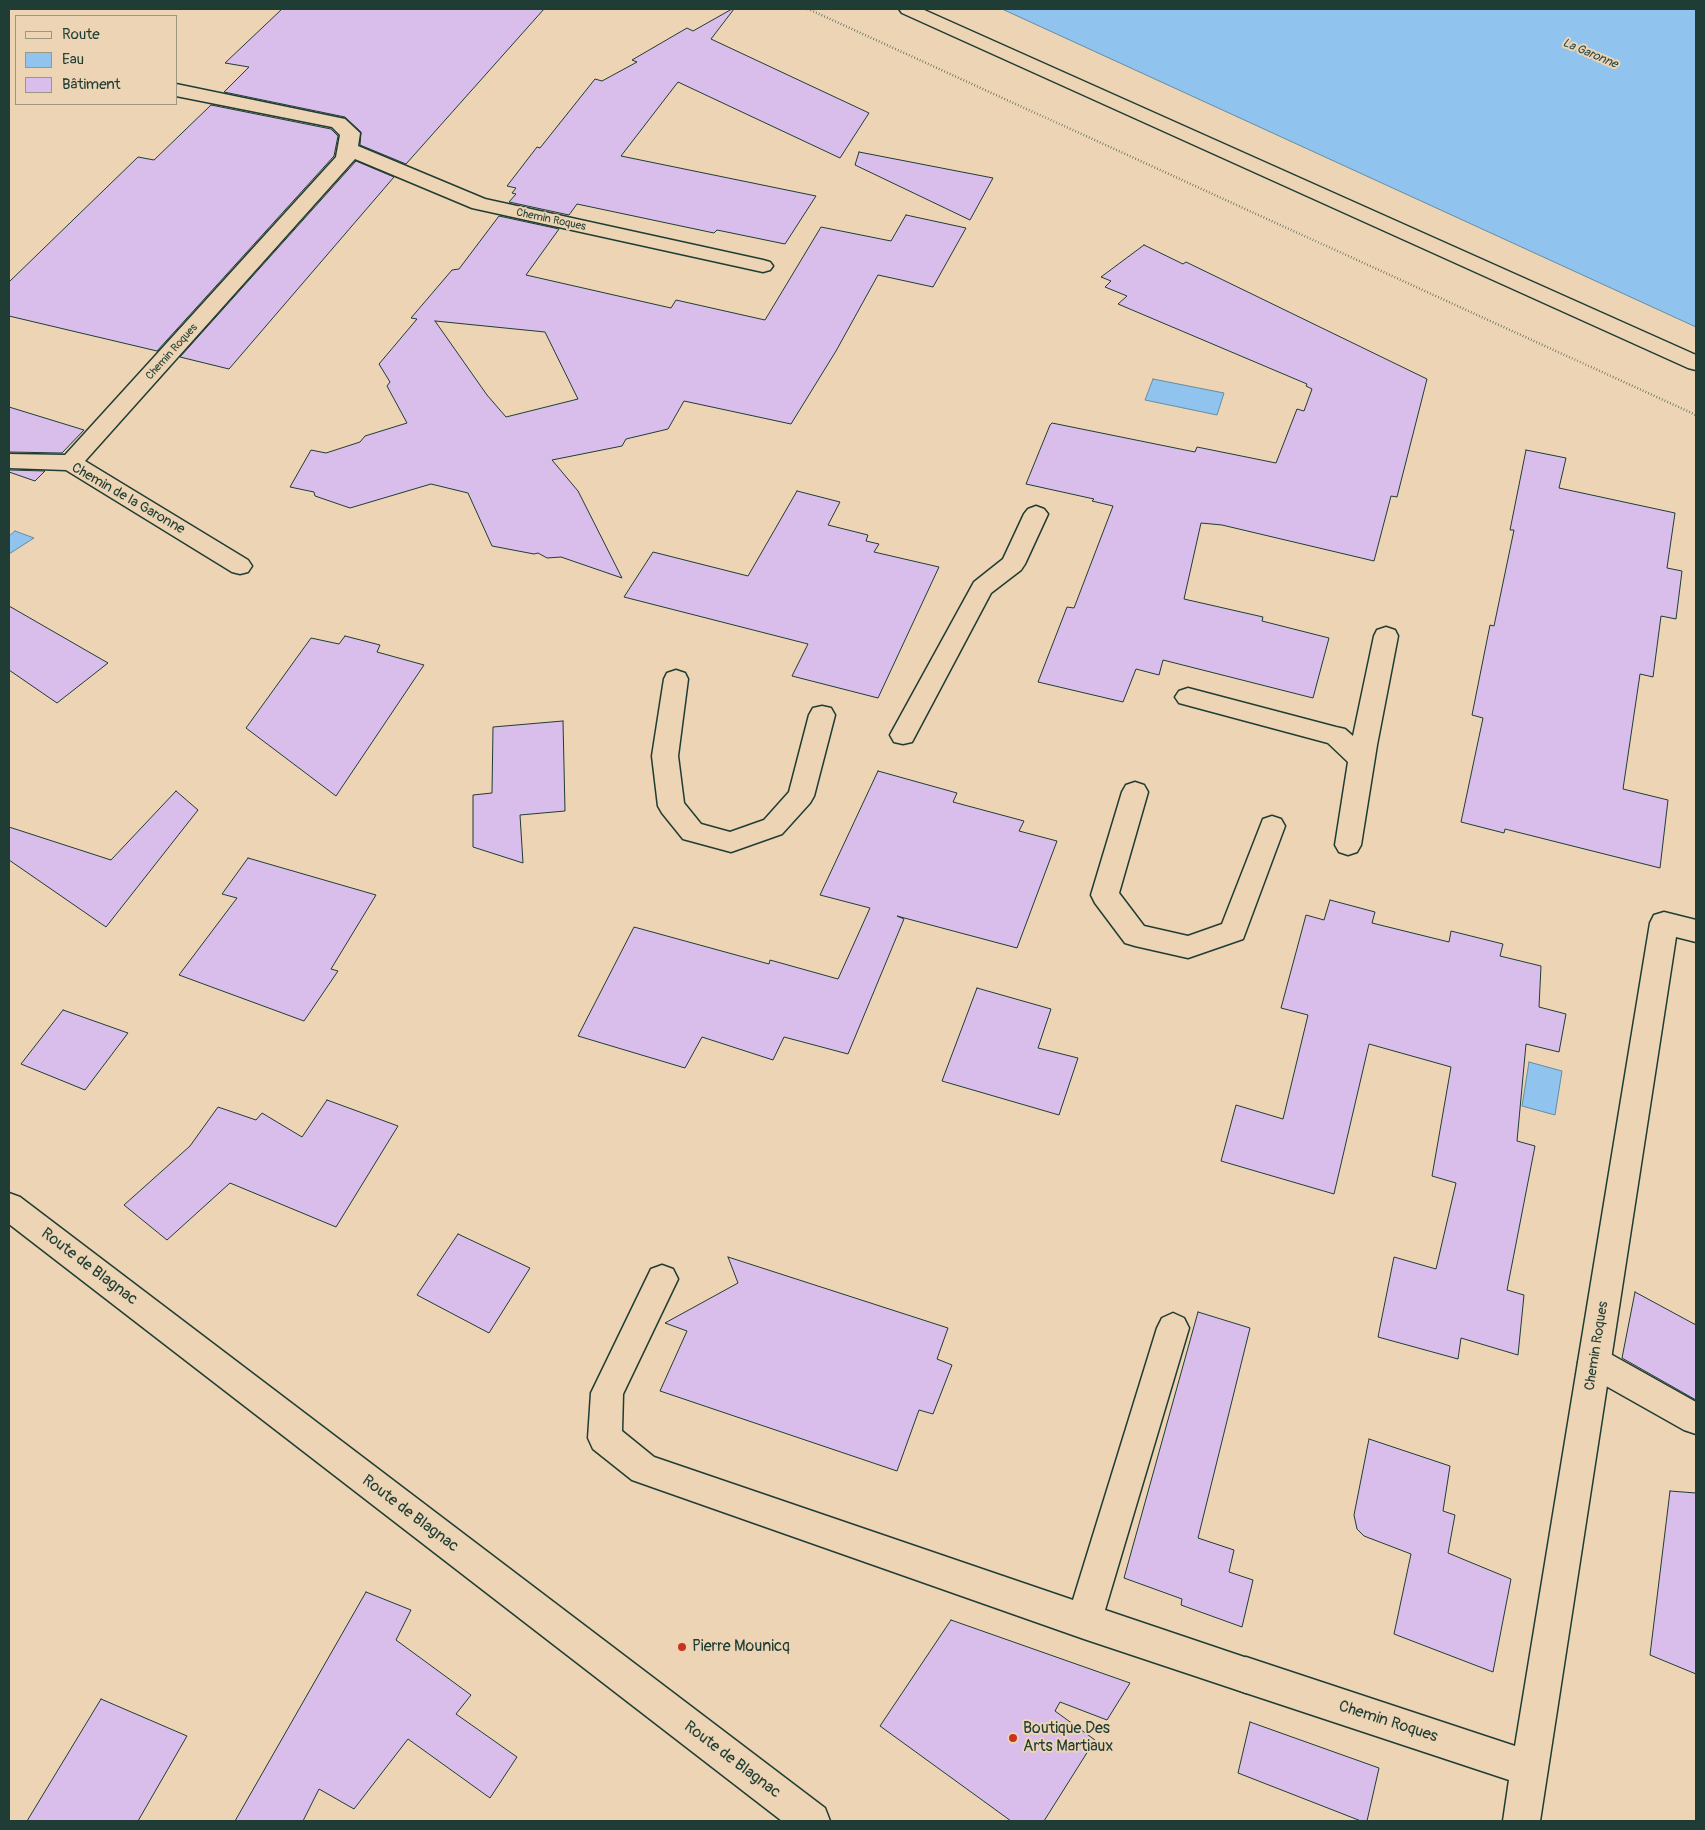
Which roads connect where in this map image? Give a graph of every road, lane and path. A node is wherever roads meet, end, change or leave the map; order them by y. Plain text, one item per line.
1 (808, 9) edge
2 (908, 9) edge
3 (178, 90) edge
4 (348, 149) junction
5 (763, 266) dead end
6 (1696, 363) edge
7 (1696, 415) edge
8 (9, 461) edge
9 (72, 464) junction
10 (1036, 514) dead end
11 (240, 566) dead end
12 (1386, 636) dead end
13 (676, 679) dead end
14 (1188, 698) dead end
15 (822, 715) dead end
16 (902, 734) dead end
17 (1362, 759) junction
18 (1135, 792) dead end
19 (1272, 826) dead end
20 (1348, 845) dead end
21 (1696, 931) edge
22 (9, 1206) edge
23 (662, 1279) dead end
24 (1172, 1328) dead end
25 (1594, 1362) junction
26 (1696, 1419) edge
27 (1084, 1621) junction
28 (1530, 1769) junction
29 (812, 1821) edge
30 (1522, 1821) edge

1 - 7 path
2 - 6 street
3 - 4 street
4 - 5 street, Chemin Roques
4 - 9 street, Chemin Roques
8 - 9 street, Chemin de la Garonne
9 - 11 street, Chemin de la Garonne
10 - 16 street
12 - 17 street
13 - 15 street
14 - 17 street
17 - 20 street
18 - 19 street
21 - 25 street, Chemin Roques
22 - 29 street, Route de Blagnac
23 - 27 street, Chemin Roques
24 - 27 street
25 - 26 street
25 - 28 street, Chemin Roques
27 - 28 street, Chemin Roques
28 - 30 street, Chemin Roques

